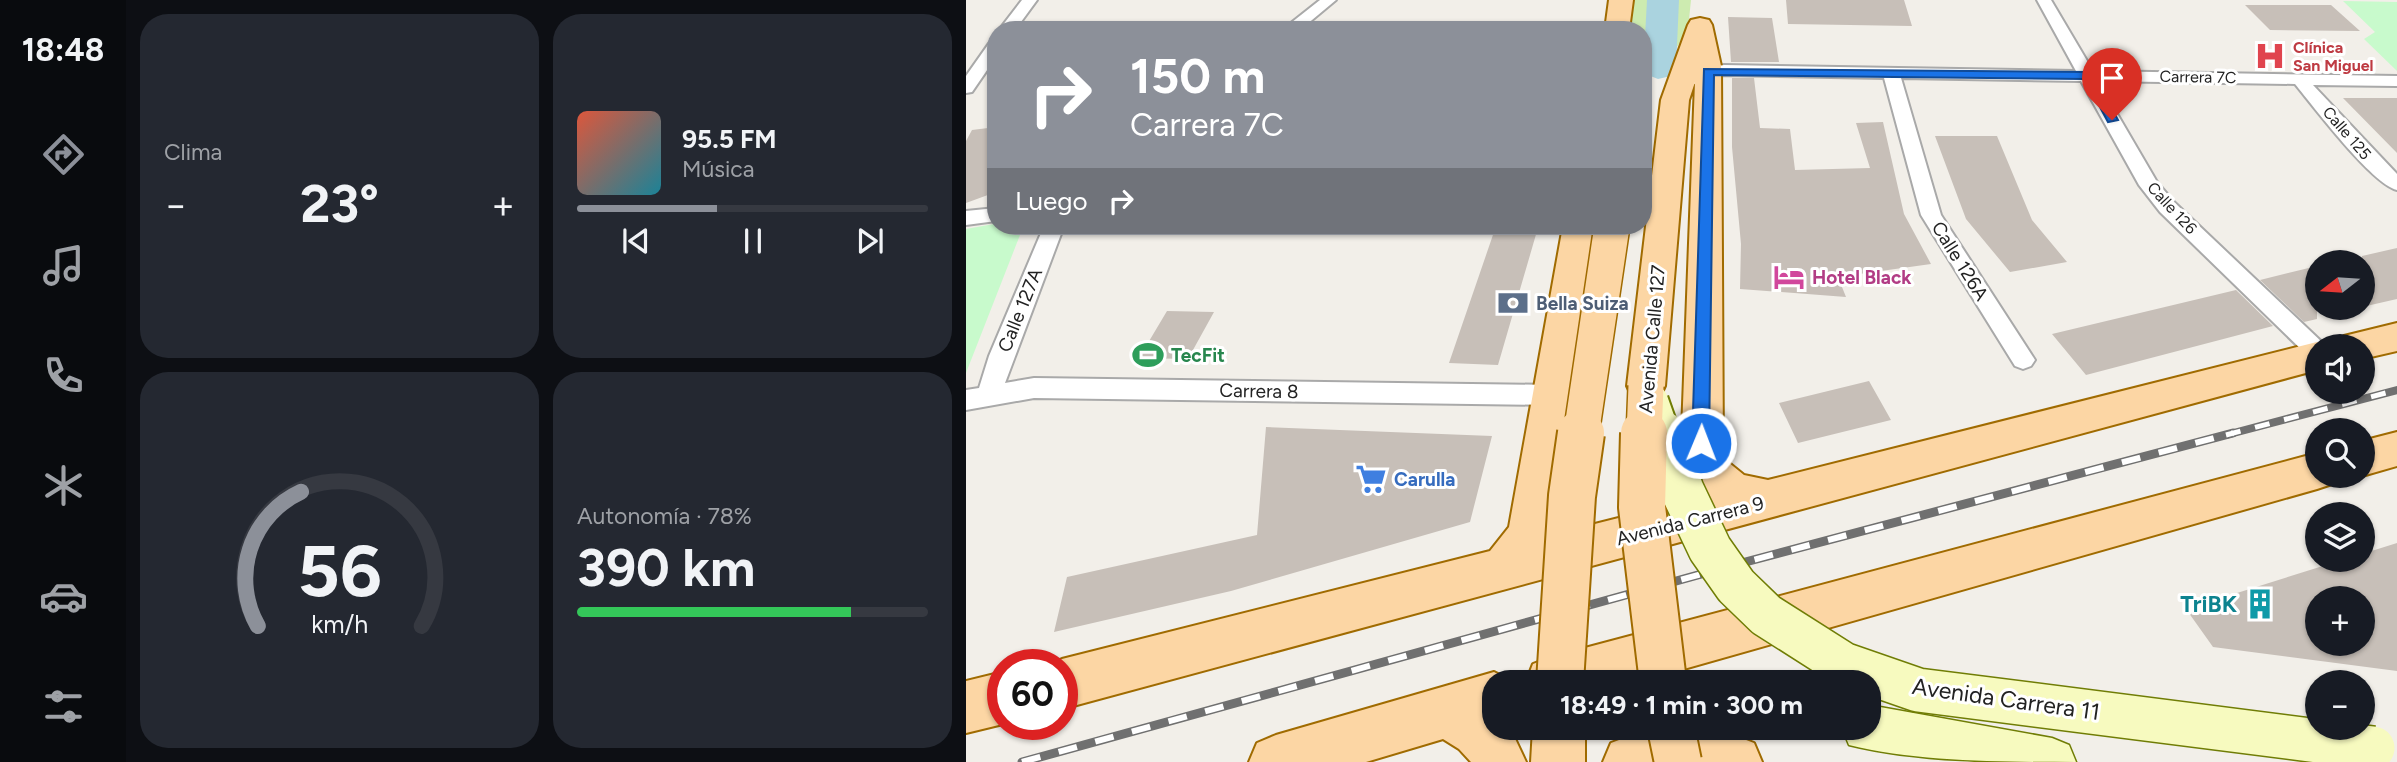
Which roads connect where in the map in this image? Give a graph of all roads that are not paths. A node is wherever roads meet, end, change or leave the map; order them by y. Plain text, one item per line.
1 (1030, 0) edge
2 (1329, 0) edge
3 (1621, 0) edge
4 (2044, 0) edge
5 (1700, 12) edge
6 (1014, 21) edge
7 (1302, 21) edge
8 (1618, 21) edge
9 (987, 54) edge
10 (972, 70) edge
11 (1708, 72) junction
12 (1891, 72) junction
13 (2088, 76) junction
14 (2300, 79) junction
15 (2397, 80) edge
16 (966, 88) edge
17 (1675, 100) junction
18 (2397, 184) edge
19 (987, 215) edge
20 (966, 218) edge
21 (1050, 235) edge
22 (1578, 235) edge
23 (1611, 235) edge
24 (2397, 337) edge
25 (2305, 339) edge
26 (2375, 342) edge
27 (2305, 359) edge
28 (2023, 360) dead end
29 (1646, 386) junction
30 (1553, 395) junction
31 (977, 398) edge
32 (2397, 449) edge
33 (2375, 455) edge
34 (2305, 474) edge
35 (1771, 500) junction
36 (1504, 568) junction
37 (1580, 670) edge
38 (1615, 670) edge
39 (1662, 670) edge
40 (1078, 680) edge
41 (987, 702) edge
42 (1482, 702) edge
43 (966, 708) edge
44 (1443, 713) junction
45 (1881, 731) edge
46 (1559, 740) edge
47 (1673, 740) edge
48 (2385, 749) edge
49 (1276, 762) edge
50 (1499, 762) edge
51 (1558, 762) edge
52 (1630, 762) edge
53 (1678, 762) edge
54 (1735, 762) edge
55 (2052, 762) edge

1 - 6 street
2 - 7 street
3 - 8 main road
4 - 13 street, Calle 126
5 - 11 main road
5 - 17 main road, Avenida Calle 127
9 - 10 street
10 - 16 street
11 - 12 street, Carrera 7C
11 - 17 street
11 - 35 main road
12 - 13 street, Carrera 7C
12 - 28 street, Calle 126A
13 - 14 street, Carrera 7C
13 - 25 street, Calle 126
14 - 15 street, Carrera 7C
14 - 18 street, Calle 125
17 - 29 main road, Avenida Calle 127
19 - 20 street
21 - 31 street, Calle 127A
22 - 30 main road
23 - 37 main road, bridge
24 - 26 main road
27 - 35 main road, Avenida Carrera 9
29 - 39 main road, Avenida Calle 127, bridge
29 - 48 main road, Avenida Carrera 11, bridge
30 - 31 street, Carrera 8
30 - 36 main road
32 - 33 main road
34 - 38 main road
35 - 36 main road, Avenida Carrera 9
36 - 40 main road, Avenida Carrera 9
41 - 43 main road
42 - 44 main road
44 - 49 main road
44 - 50 main road
45 - 55 main road
46 - 51 main road
47 - 53 main road, bridge
52 - 54 main road

